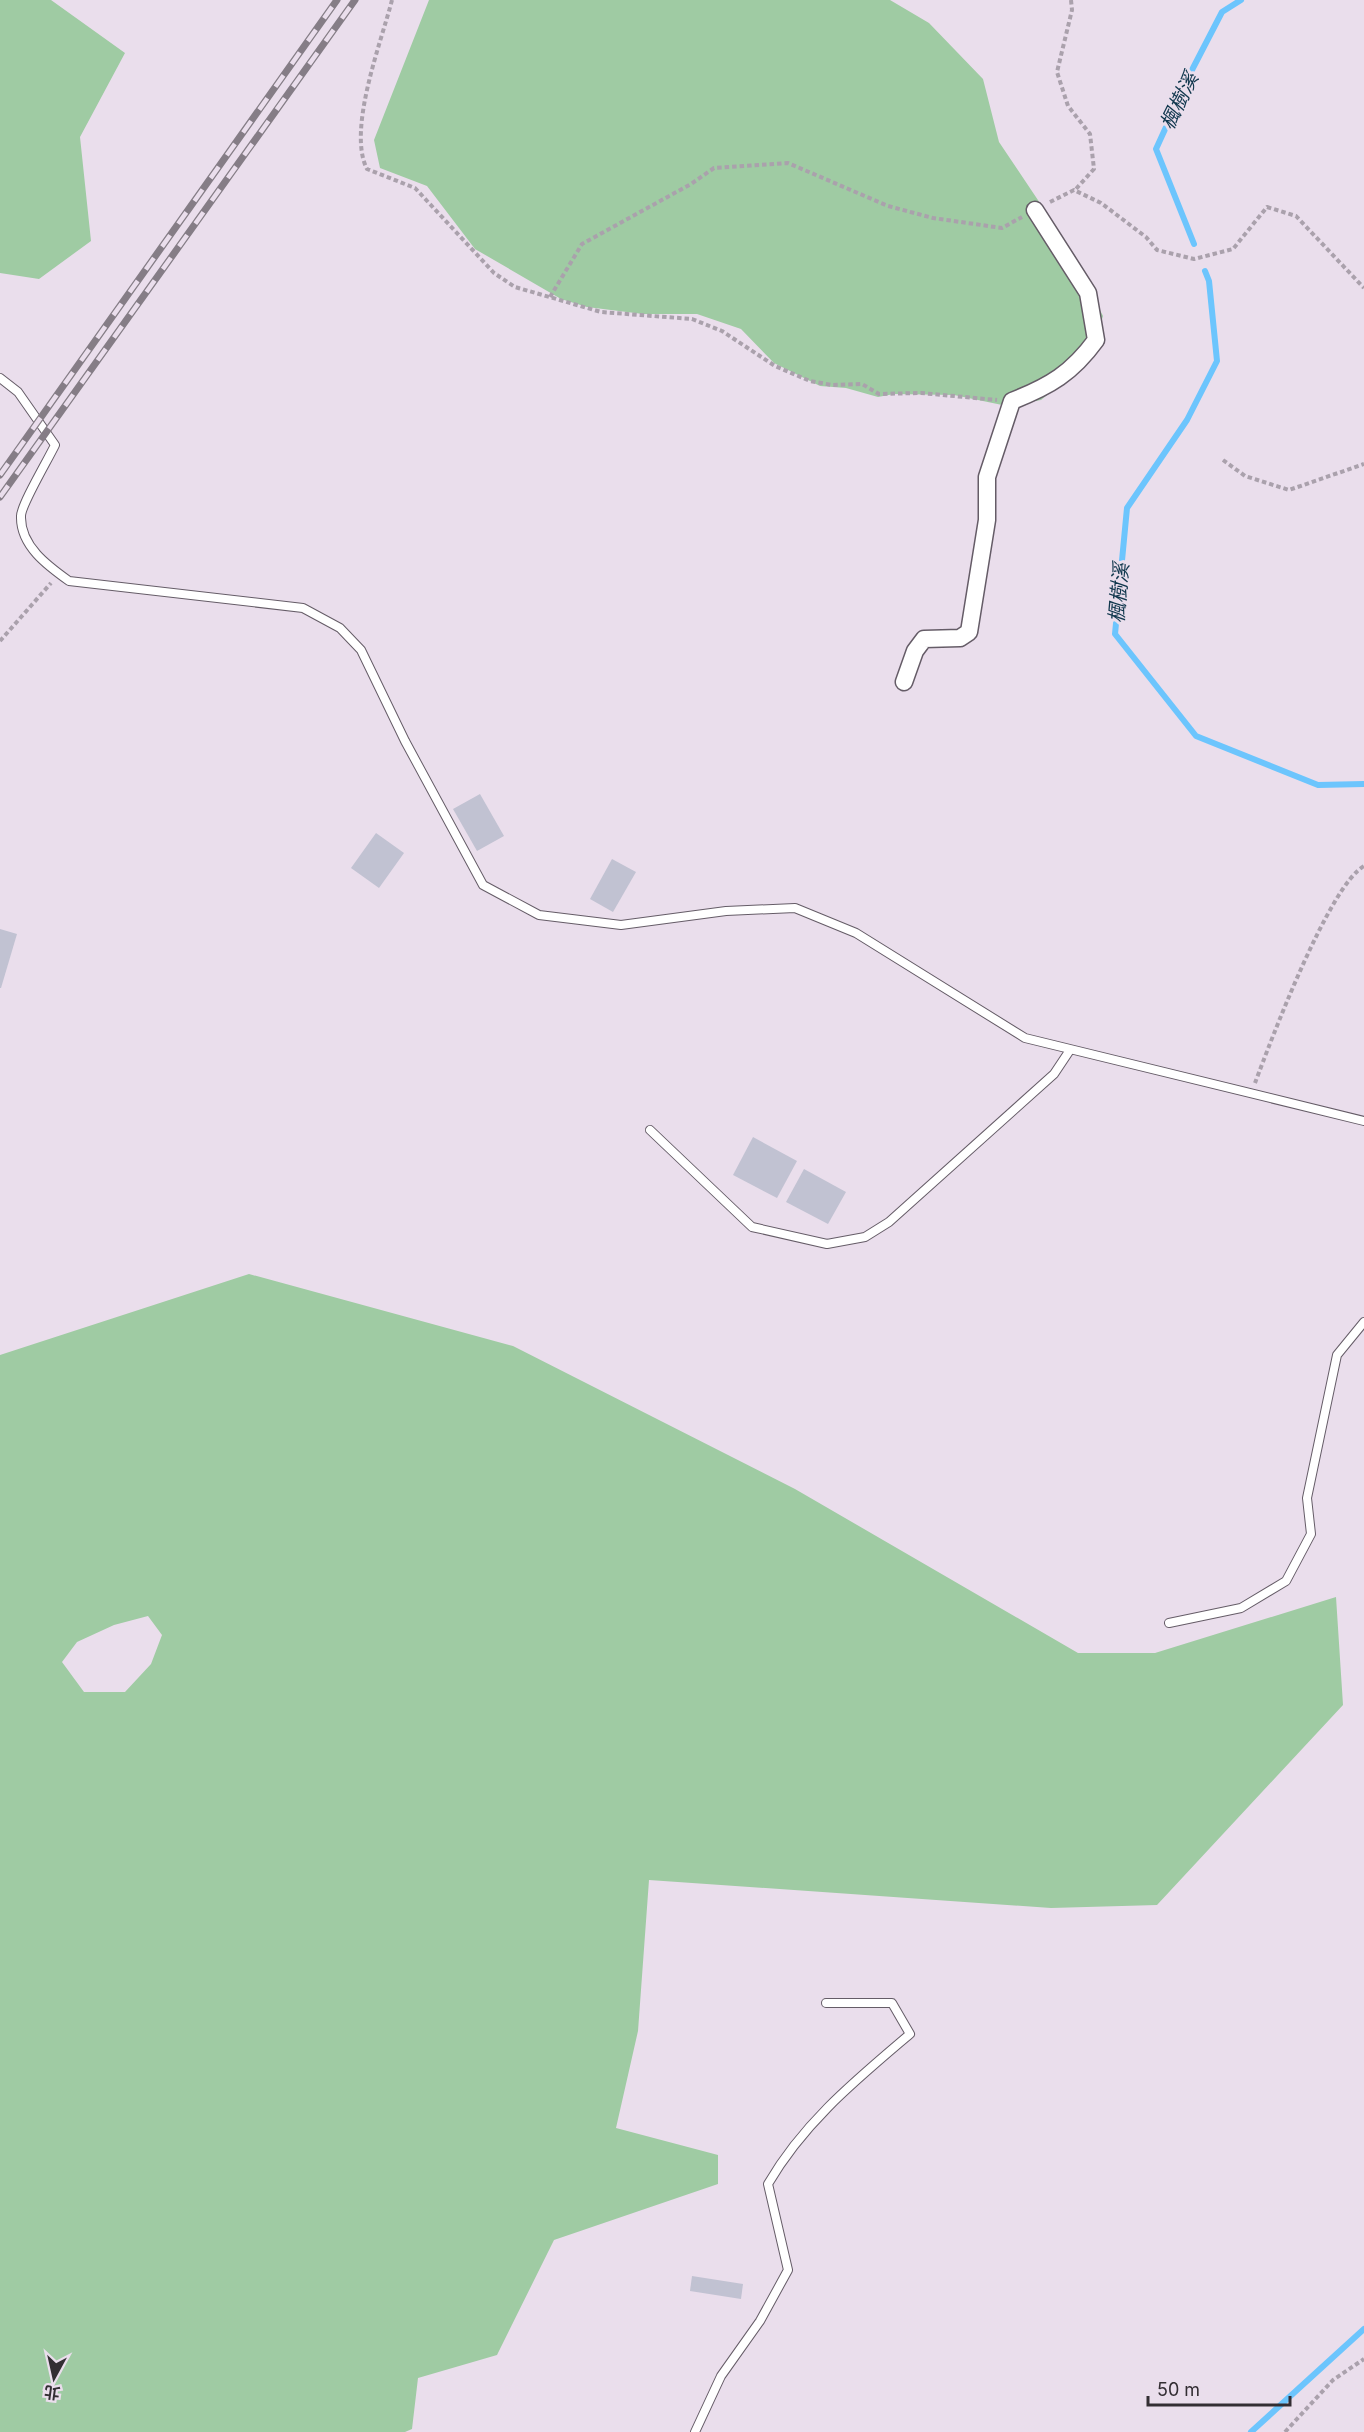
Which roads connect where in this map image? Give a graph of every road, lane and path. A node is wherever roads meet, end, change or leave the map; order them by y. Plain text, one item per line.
1 (392, 0) edge
2 (1071, 0) edge
3 (1074, 190) junction
4 (1035, 210) junction
5 (1364, 288) edge
6 (550, 297) junction
7 (0, 378) edge
8 (1012, 401) junction
9 (1223, 460) dead end
10 (1364, 464) edge
11 (59, 574) junction
12 (0, 641) edge
13 (904, 682) dead end
14 (1364, 866) edge
15 (1070, 1050) junction
16 (1250, 1095) junction
17 (1364, 1121) edge
18 (650, 1130) dead end
19 (1364, 1322) edge
20 (1169, 1623) dead end
21 (826, 2003) dead end
22 (1364, 2359) edge
23 (695, 2432) edge
24 (1285, 2432) edge

1 - 6 path
2 - 3 path
3 - 4 path
3 - 5 path
4 - 6 path
4 - 8 street
6 - 8 path
7 - 11 lane
8 - 13 street
9 - 10 path
11 - 12 path
11 - 15 lane
14 - 16 path
15 - 16 lane
15 - 18 lane
16 - 17 lane
19 - 20 lane
21 - 23 lane
22 - 24 path

